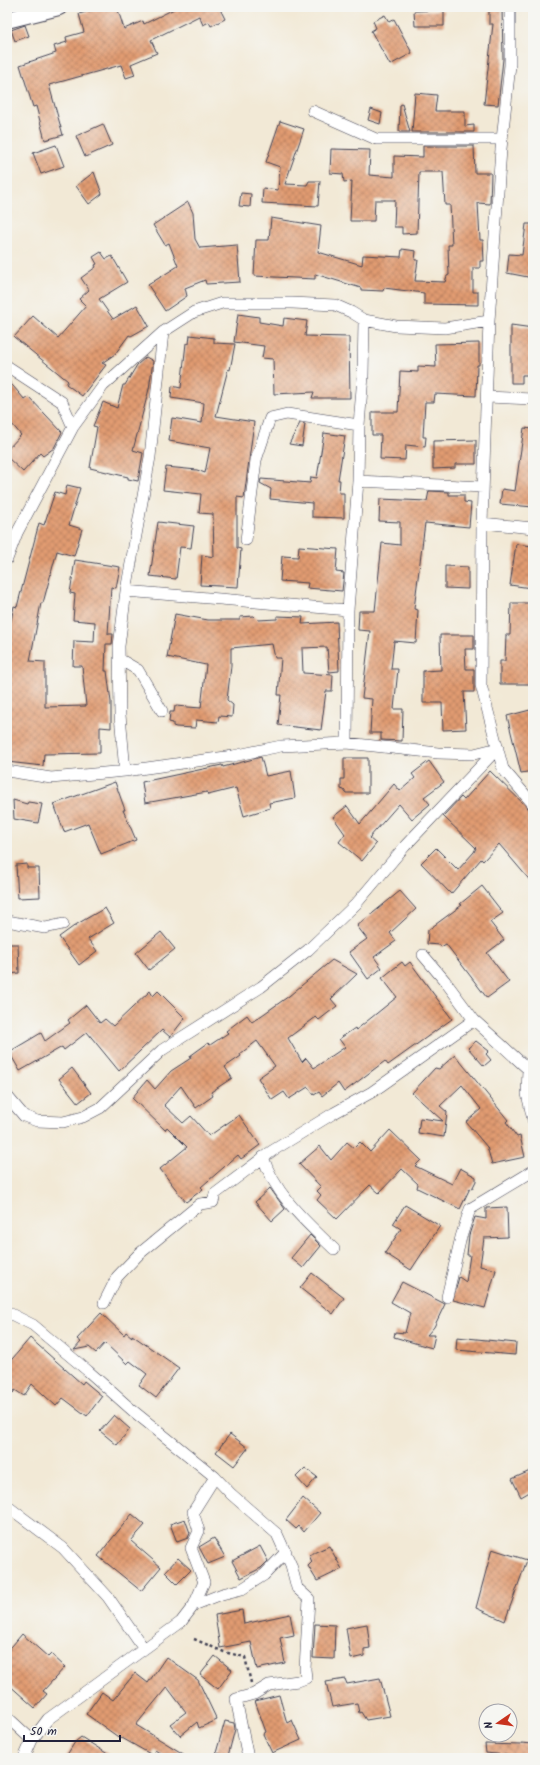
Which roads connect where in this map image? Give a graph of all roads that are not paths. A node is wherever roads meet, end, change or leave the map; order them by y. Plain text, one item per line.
1 (59, 7) edge
2 (510, 7) edge
3 (7, 20) edge
4 (313, 111) dead end
5 (502, 139) junction
6 (364, 320) junction
7 (489, 321) junction
8 (163, 332) junction
9 (7, 366) edge
10 (486, 397) junction
11 (533, 399) edge
12 (359, 424) junction
13 (73, 427) junction
14 (358, 481) junction
15 (483, 487) junction
16 (482, 523) junction
17 (533, 528) edge
18 (246, 540) dead end
19 (7, 559) edge
20 (126, 591) junction
21 (348, 610) junction
22 (119, 659) junction
23 (162, 711) dead end
24 (347, 743) junction
25 (498, 748) junction
26 (7, 771) edge
27 (125, 771) junction
28 (533, 804) edge
29 (7, 921) edge
30 (63, 924) dead end
31 (422, 955) dead end
32 (474, 1020) junction
33 (530, 1065) edge
34 (7, 1096) edge
35 (533, 1120) edge
36 (263, 1157) junction
37 (533, 1171) edge
38 (334, 1249) dead end
39 (447, 1297) dead end
40 (104, 1303) dead end
41 (7, 1312) edge
42 (215, 1477) junction
43 (7, 1506) edge
44 (286, 1552) junction
45 (194, 1605) junction
46 (144, 1649) junction
47 (7, 1717) edge
48 (32, 1740) junction
49 (24, 1758) edge
50 (248, 1758) edge

1 - 3 street
2 - 5 street
4 - 5 street
5 - 7 street
6 - 7 street
6 - 8 street
6 - 12 street
7 - 10 street
8 - 13 street
8 - 20 street
9 - 13 street
10 - 11 street
10 - 15 street
12 - 14 street
12 - 18 street
13 - 19 street
14 - 15 street
14 - 21 street
15 - 16 street
16 - 17 street
16 - 25 street
20 - 21 street
20 - 22 street
21 - 24 street
22 - 23 street
22 - 27 street
24 - 25 street
24 - 27 street
25 - 28 street
25 - 34 street
26 - 27 street
29 - 30 street
31 - 32 street
32 - 33 street
32 - 36 street
33 - 35 street
36 - 38 street
36 - 40 street
37 - 39 street
41 - 42 street
42 - 44 street
42 - 45 street
43 - 46 street
44 - 45 street
44 - 50 street
45 - 46 street
46 - 48 street
47 - 48 street
48 - 49 street

